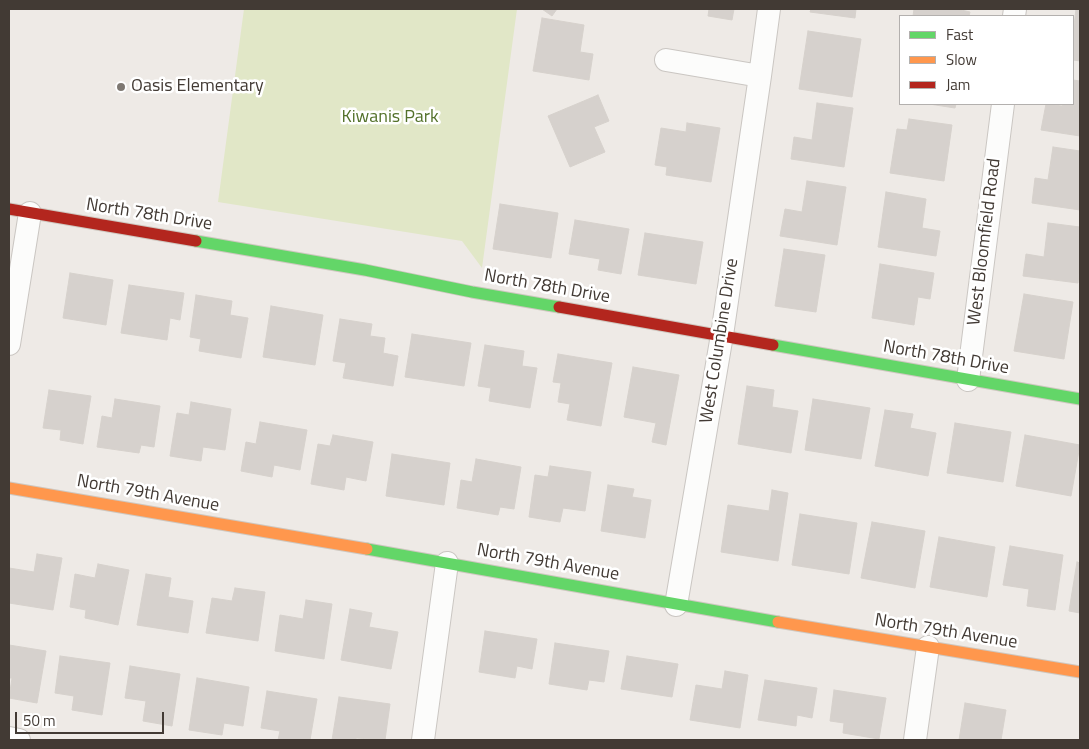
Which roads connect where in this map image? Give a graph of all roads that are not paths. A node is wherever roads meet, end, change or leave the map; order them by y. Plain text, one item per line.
1 (769, 9) edge
2 (666, 60) dead end
3 (760, 76) junction
4 (1003, 105) edge
5 (20, 211) edge
6 (722, 335) junction
7 (9, 344) edge
8 (968, 380) junction
9 (1080, 399) edge
10 (9, 488) edge
11 (447, 562) junction
12 (676, 605) junction
13 (928, 647) junction
14 (1080, 672) edge
15 (9, 738) edge
16 (19, 740) edge
17 (423, 740) edge
18 (915, 740) edge

1 - 3 street, West Columbine Drive
2 - 3 street
3 - 6 street, West Columbine Drive
4 - 8 street, West Bloomfield Road
5 - 6 street, North 78th Drive
5 - 7 street
6 - 8 street, North 78th Drive
6 - 12 street, West Columbine Drive
8 - 9 street, North 78th Drive
10 - 11 street, North 79th Avenue
11 - 12 street, North 79th Avenue
11 - 17 street
12 - 13 street, North 79th Avenue
13 - 14 street, North 79th Avenue
13 - 18 street
15 - 16 street

